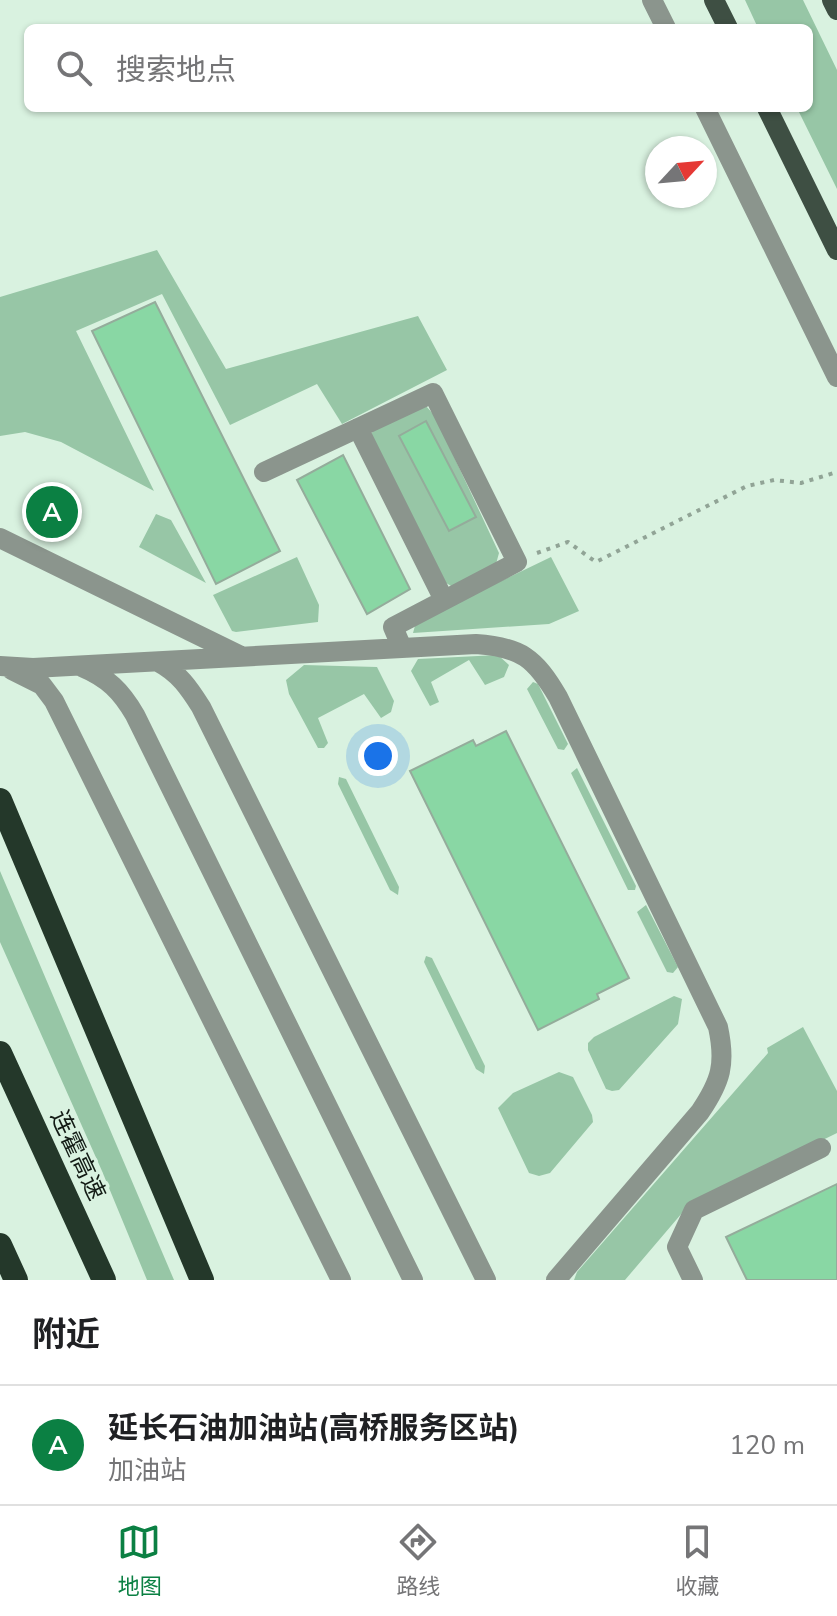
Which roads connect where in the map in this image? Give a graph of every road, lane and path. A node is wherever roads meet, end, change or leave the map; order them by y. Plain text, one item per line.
1 (652, 0) edge
2 (714, 0) edge
3 (832, 0) edge
4 (837, 10) edge
5 (664, 24) edge
6 (726, 24) edge
7 (707, 112) edge
8 (769, 112) edge
9 (837, 250) edge
10 (837, 377) edge
11 (358, 428) junction
12 (264, 472) dead end
13 (837, 472) edge
14 (0, 538) edge
15 (517, 562) junction
16 (444, 600) junction
17 (402, 648) junction
18 (244, 658) junction
19 (158, 662) junction
20 (78, 666) junction
21 (4, 667) edge
22 (0, 800) edge
23 (0, 1053) edge
24 (821, 1148) dead end
25 (0, 1245) edge
26 (16, 1280) edge
27 (104, 1280) edge
28 (202, 1280) edge
29 (341, 1280) edge
30 (413, 1280) edge
31 (486, 1280) edge
32 (556, 1280) edge
33 (693, 1280) edge

1 - 5 street
2 - 6 main road
3 - 4 main road
7 - 10 street
8 - 9 main road
11 - 12 street
11 - 15 street
11 - 16 street
13 - 15 path
14 - 18 street
15 - 16 street
16 - 17 street
17 - 18 street
17 - 32 street
18 - 19 street
19 - 20 street
19 - 31 street
20 - 21 street
20 - 30 street
21 - 29 street
22 - 28 highway
23 - 27 highway, 连霍高速
24 - 33 street
25 - 26 highway

